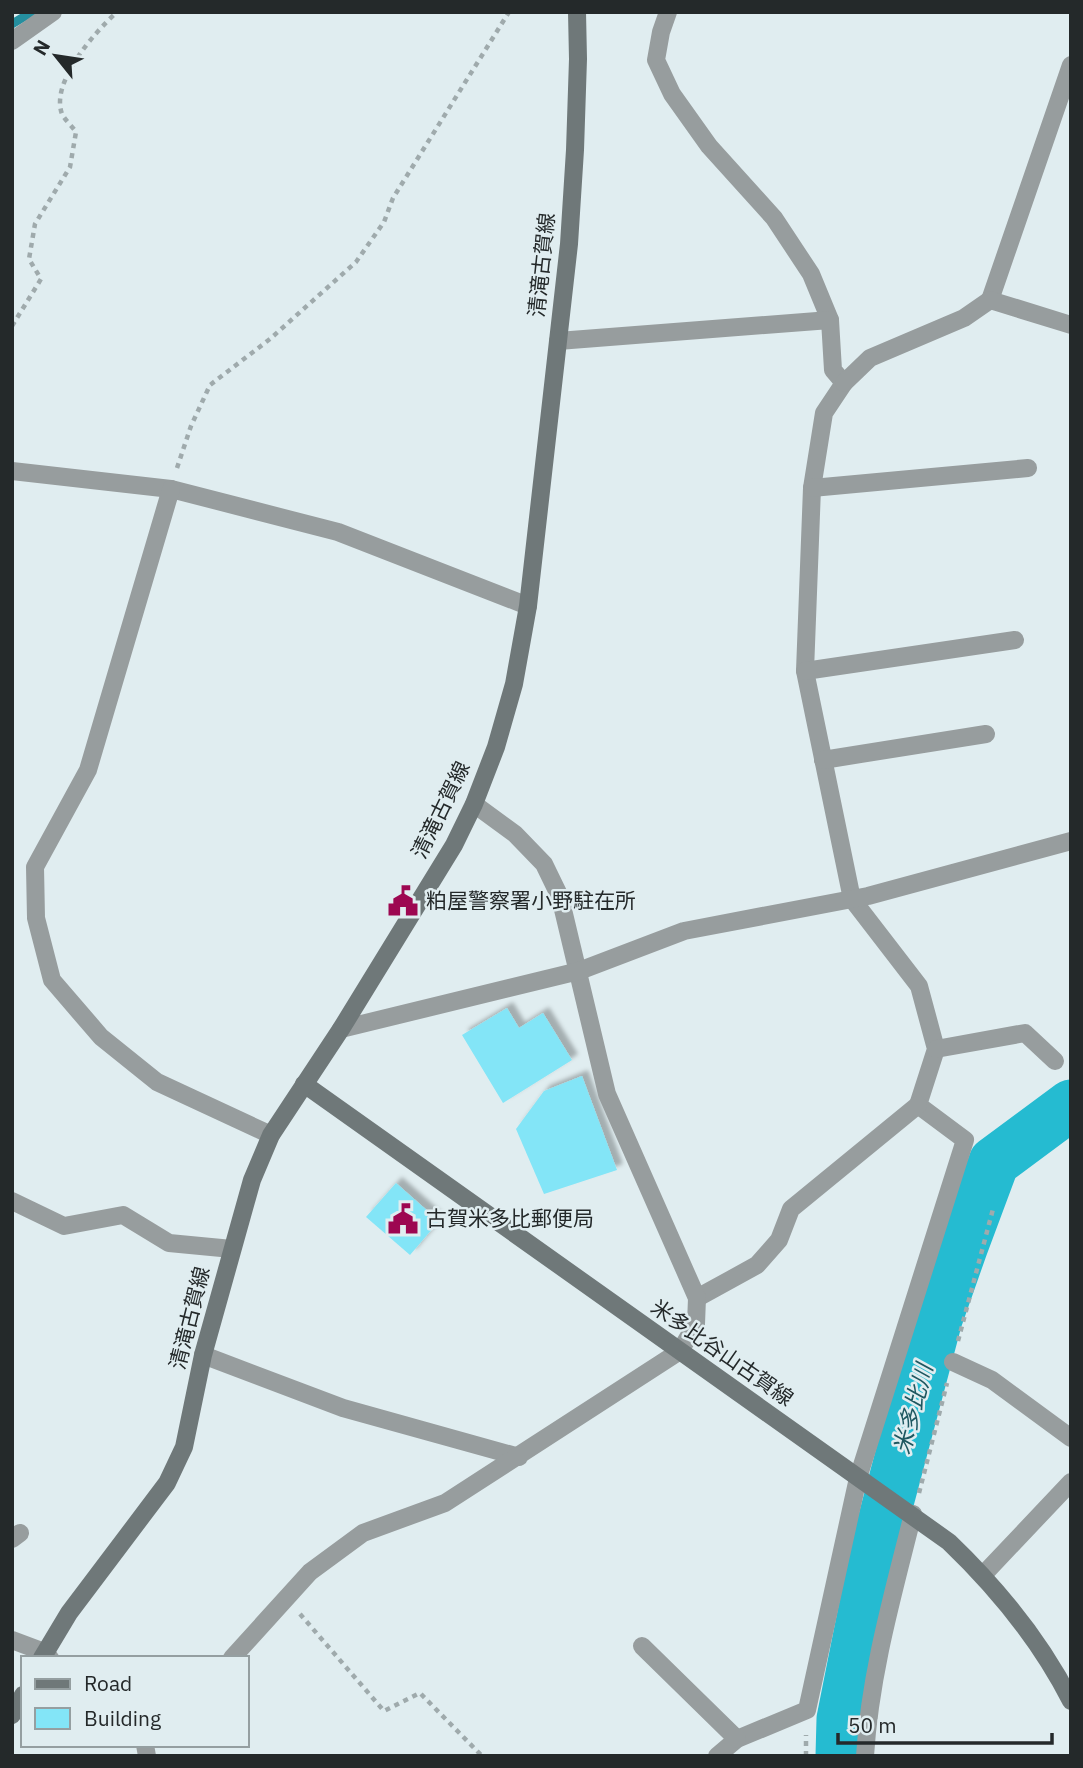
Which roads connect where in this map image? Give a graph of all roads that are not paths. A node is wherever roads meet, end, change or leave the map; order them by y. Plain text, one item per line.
1 (53, 12) edge
2 (577, 12) edge
3 (668, 12) edge
4 (12, 41) edge
5 (1071, 65) edge
6 (990, 300) junction
7 (830, 320) junction
8 (1071, 325) edge
9 (558, 341) junction
10 (844, 383) junction
11 (1028, 468) dead end
12 (12, 471) edge
13 (812, 488) junction
14 (171, 489) junction
15 (528, 607) junction
16 (1015, 640) dead end
17 (805, 671) junction
18 (986, 734) dead end
19 (823, 760) junction
20 (474, 804) junction
21 (1071, 841) edge
22 (852, 899) junction
23 (579, 971) junction
24 (341, 1030) junction
25 (936, 1049) junction
26 (1055, 1061) dead end
27 (304, 1084) junction
28 (918, 1105) junction
29 (271, 1135) junction
30 (12, 1201) edge
31 (232, 1249) junction
32 (697, 1298) junction
33 (680, 1351) junction
34 (203, 1355) junction
35 (953, 1362) dead end
36 (1071, 1438) edge
37 (519, 1457) junction
38 (863, 1481) junction
39 (1071, 1482) edge
40 (913, 1514) junction
41 (983, 1575) junction
42 (12, 1640) edge
43 (642, 1646) dead end
44 (45, 1656) edge
45 (234, 1656) edge
46 (21, 1699) edge
47 (1071, 1701) edge
48 (12, 1715) edge
49 (737, 1739) junction
50 (717, 1756) edge
51 (865, 1756) edge

1 - 4 street
2 - 9 main road, 清滝古賀線
3 - 7 street
5 - 6 street
6 - 8 street
6 - 10 street
7 - 9 street
7 - 10 street
9 - 15 main road, 清滝古賀線
10 - 13 street
11 - 13 street
12 - 14 street
13 - 17 street
14 - 15 street
14 - 29 street
15 - 20 main road, 清滝古賀線
16 - 17 street
17 - 19 street
18 - 19 street
19 - 22 street
20 - 23 street
20 - 24 main road, 清滝古賀線
21 - 22 street
22 - 23 street
22 - 25 street
23 - 24 street
23 - 32 street
24 - 27 main road, 清滝古賀線
25 - 26 street
25 - 28 street
27 - 29 main road, 清滝古賀線
27 - 33 main road, 米多比谷山古賀線
28 - 32 street
28 - 38 street
29 - 31 main road, 清滝古賀線
30 - 31 street
31 - 34 main road, 清滝古賀線
32 - 33 street
33 - 37 street
33 - 38 main road, 米多比谷山古賀線
34 - 37 street
34 - 44 main road, 清滝古賀線
35 - 36 street
37 - 45 street
38 - 40 main road, 米多比谷山古賀線
38 - 49 street
39 - 41 street
40 - 41 main road, 米多比谷山古賀線
40 - 51 street
41 - 47 main road, 米多比谷山古賀線
42 - 44 street
43 - 49 street
46 - 48 main road
49 - 50 street

